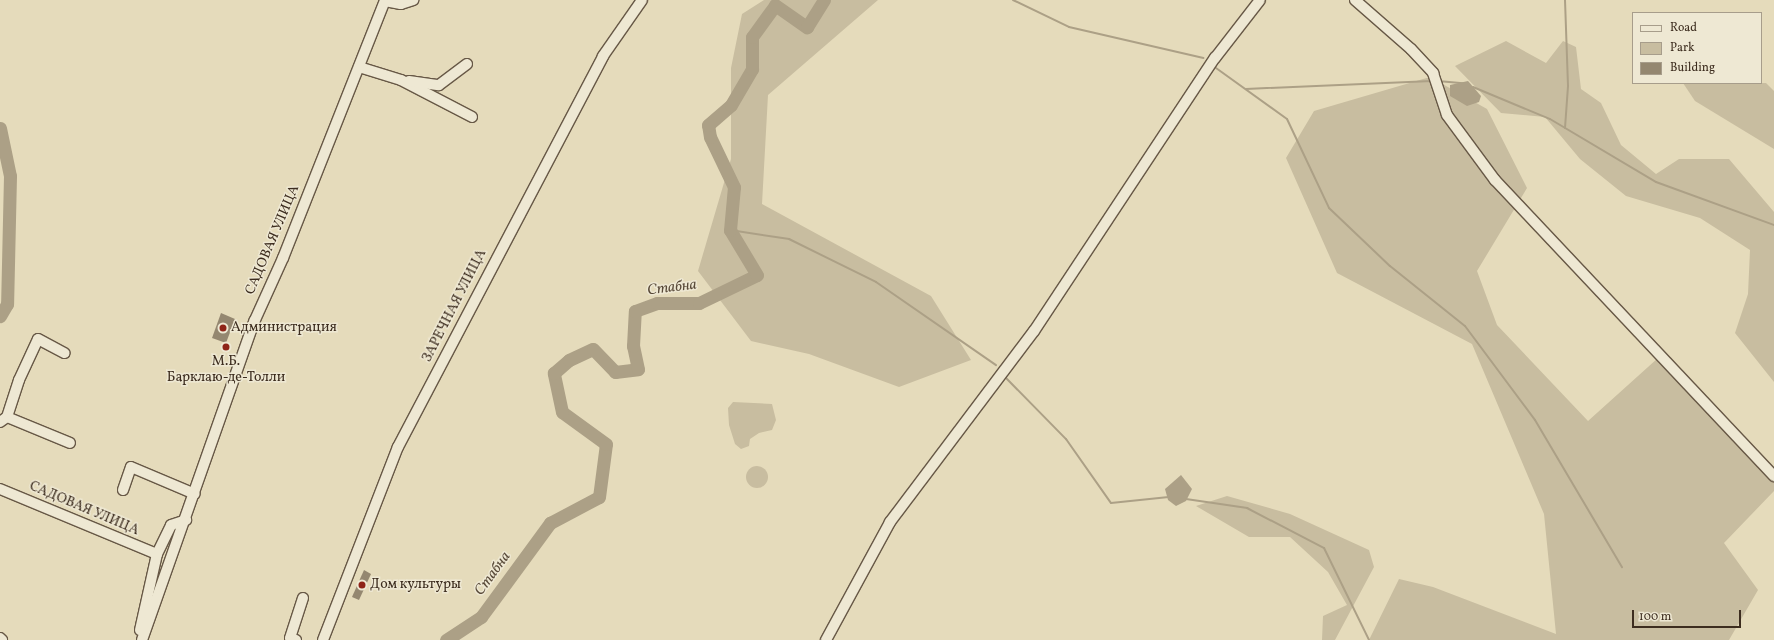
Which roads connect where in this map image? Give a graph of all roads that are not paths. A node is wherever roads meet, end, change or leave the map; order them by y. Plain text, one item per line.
1 (413, 0) edge
2 (642, 0) edge
3 (1260, 0) edge
4 (1355, 0) edge
5 (385, 1) edge
6 (467, 64) dead end
7 (359, 67) junction
8 (401, 80) junction
9 (472, 117) dead end
10 (64, 353) dead end
11 (4, 420) edge
12 (70, 444) dead end
13 (1774, 476) edge
14 (0, 488) edge
15 (123, 490) dead end
16 (194, 494) junction
17 (186, 520) junction
18 (158, 554) junction
19 (303, 598) dead end
20 (141, 640) edge
21 (296, 640) edge
22 (323, 640) edge
23 (826, 640) edge

1 - 5 street
2 - 22 street, ЗАРЕЧНАЯ УЛИЦА
3 - 23 street
4 - 13 street
5 - 7 street, САДОВАЯ УЛИЦА
6 - 8 street
7 - 8 street
7 - 16 street, САДОВАЯ УЛИЦА
8 - 9 street
10 - 11 street
11 - 12 street
14 - 18 street, САДОВАЯ УЛИЦА
15 - 16 street
16 - 17 street, САДОВАЯ УЛИЦА
17 - 18 street
17 - 20 street, САДОВАЯ УЛИЦА
18 - 20 street
19 - 21 street

